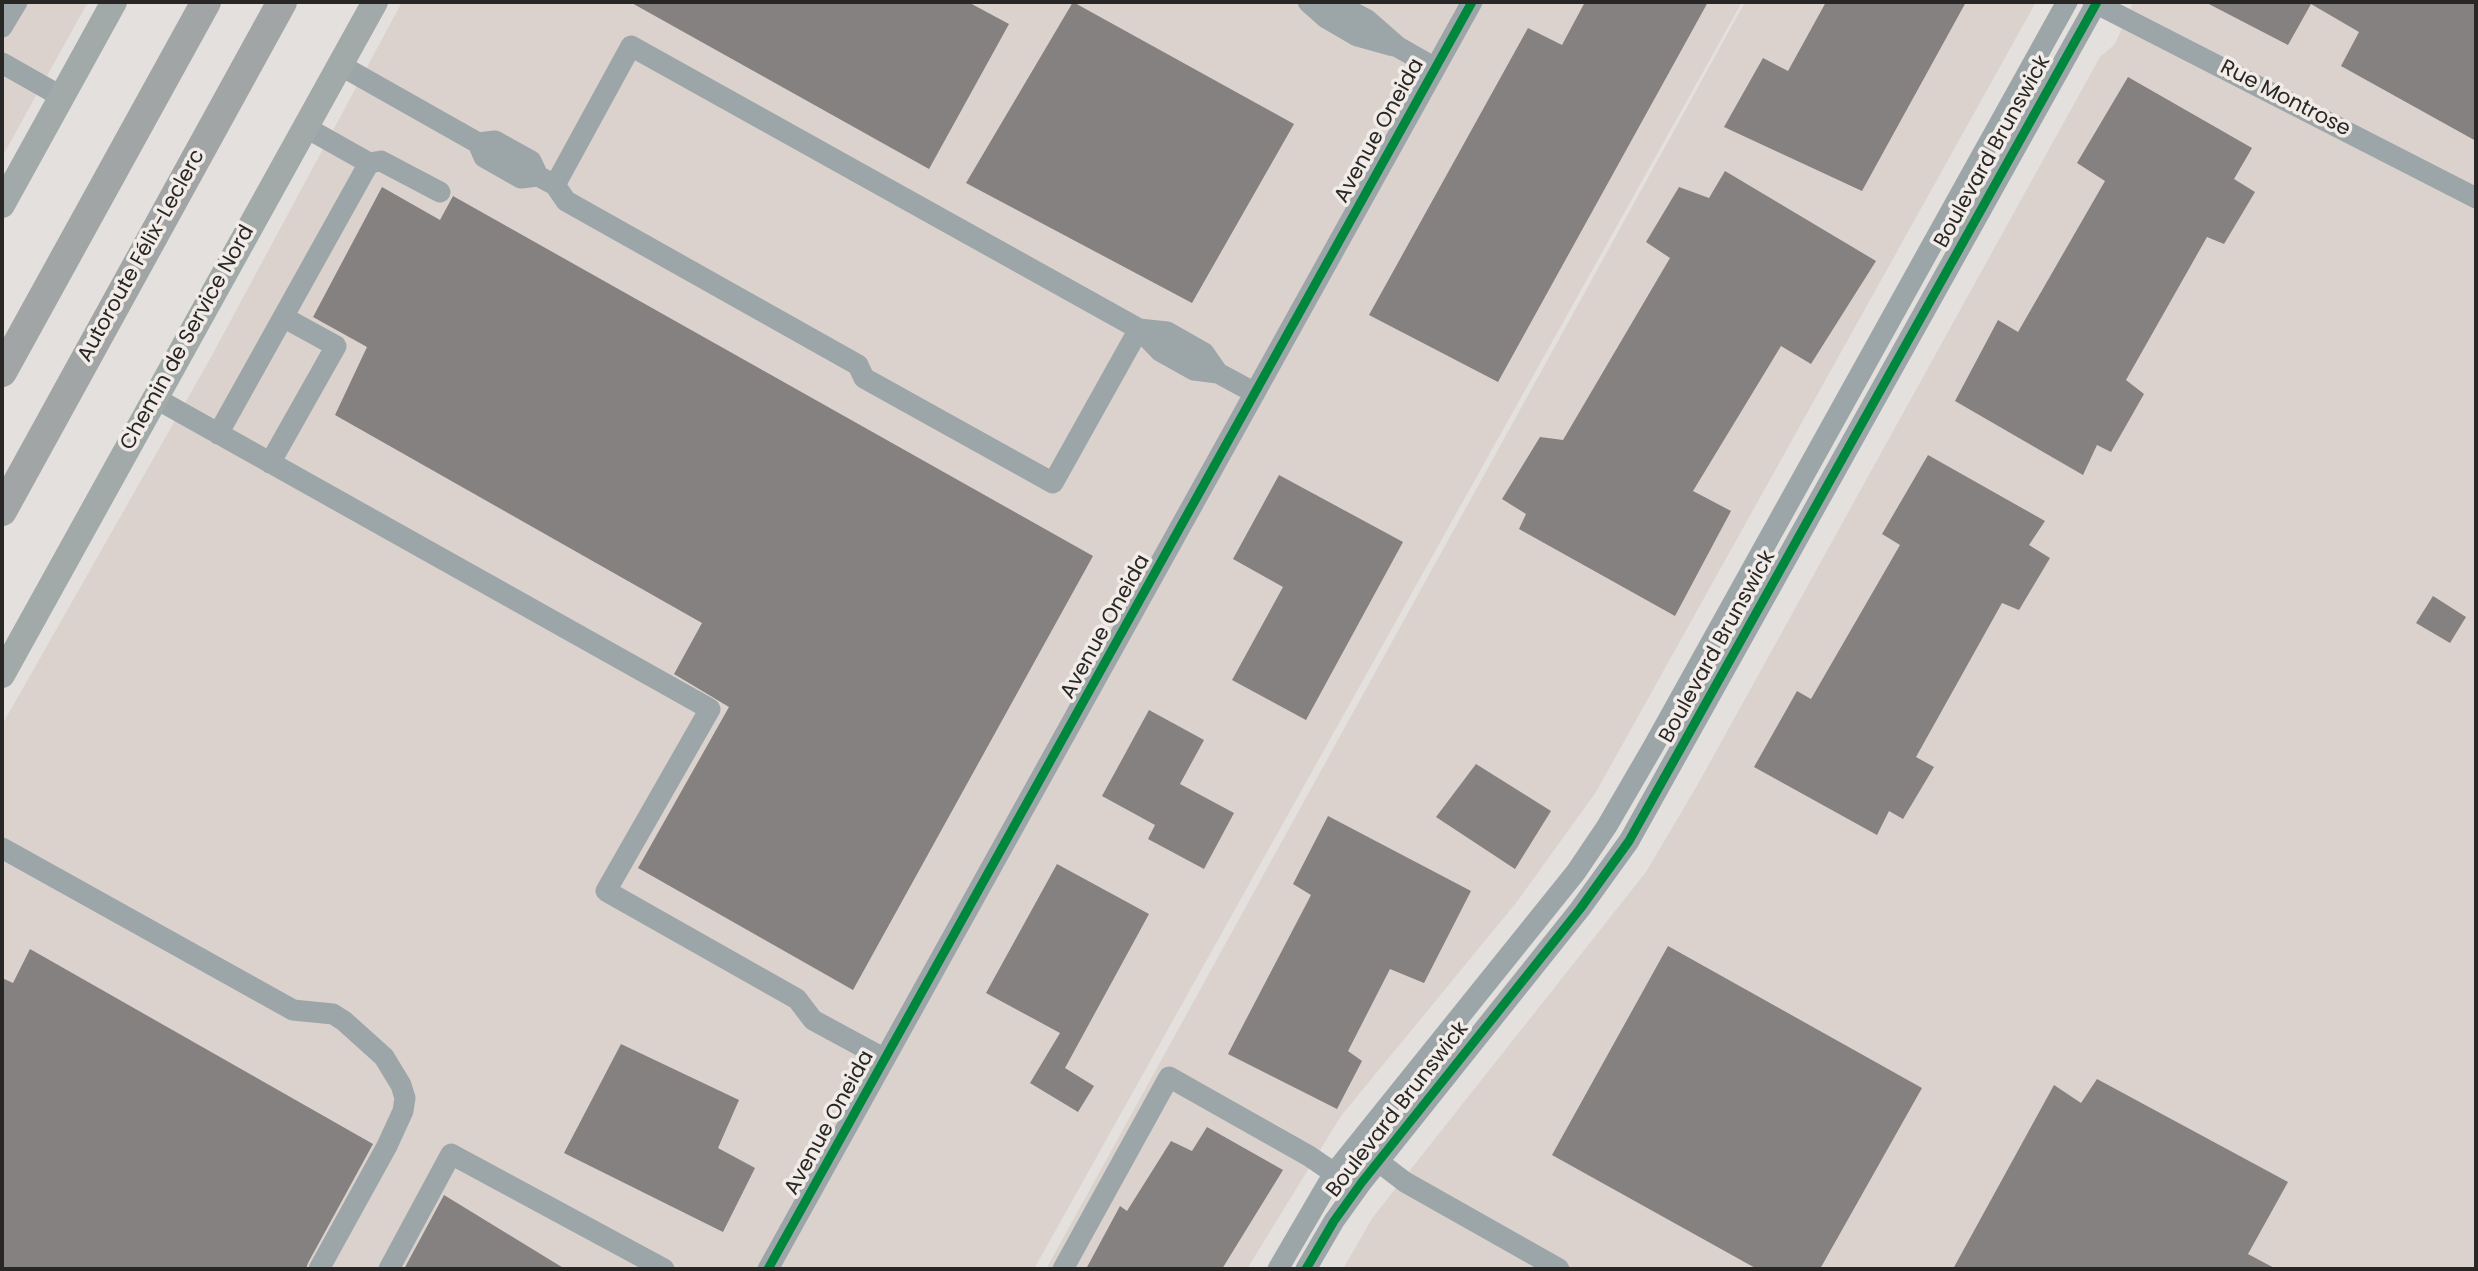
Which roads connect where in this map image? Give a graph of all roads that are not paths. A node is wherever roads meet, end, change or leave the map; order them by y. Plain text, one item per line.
1 (17, 2) edge
2 (114, 2) edge
3 (206, 2) edge
4 (282, 2) edge
5 (375, 2) edge
6 (1308, 2) edge
7 (1334, 2) edge
8 (2067, 2) edge
9 (2096, 2) edge
10 (1467, 3) edge
11 (2, 27) edge
12 (1398, 47) junction
13 (2, 63) edge
14 (340, 65) junction
15 (1436, 68) junction
16 (62, 97) junction
17 (305, 127) junction
18 (369, 163) junction
19 (546, 180) junction
20 (440, 192) dead end
21 (2476, 198) edge
22 (2, 205) edge
23 (283, 317) junction
24 (1139, 329) junction
25 (2, 372) edge
26 (1255, 393) junction
27 (155, 398) junction
28 (218, 434) junction
29 (270, 463) junction
30 (2, 511) edge
31 (2, 675) edge
32 (2, 848) edge
33 (885, 1059) junction
34 (1357, 1144) junction
35 (1377, 1162) junction
36 (1334, 1173) junction
37 (319, 1269) edge
38 (389, 1269) edge
39 (664, 1269) edge
40 (768, 1269) edge
41 (1063, 1269) edge
42 (1278, 1269) edge
43 (1306, 1269) edge
44 (1559, 1269) edge

1 - 11 street
2 - 16 main road
3 - 25 highway
4 - 30 highway, Autoroute Félix-Leclerc
5 - 14 main road, Chemin de Service Nord
6 - 12 street
7 - 12 street
8 - 34 street, Boulevard Brunswick
9 - 21 street, Rue Montrose
9 - 35 street, Boulevard Brunswick
10 - 15 street, Avenue Oneida
12 - 15 street
13 - 16 street
14 - 17 main road, Chemin de Service Nord
14 - 19 street
15 - 26 street, Avenue Oneida
16 - 22 main road
17 - 18 street
17 - 27 main road, Chemin de Service Nord
18 - 20 street
18 - 23 street
19 - 24 street
19 - 24 street
23 - 28 street
23 - 29 street
24 - 26 street
26 - 33 street, Avenue Oneida
27 - 28 street
27 - 31 main road, Chemin de Service Nord
28 - 29 street
29 - 33 street
32 - 37 street
33 - 40 street, Avenue Oneida
34 - 35 street
34 - 36 street, Boulevard Brunswick
35 - 43 street, Boulevard Brunswick
35 - 44 street
36 - 41 street
36 - 42 street, Boulevard Brunswick
38 - 39 street

